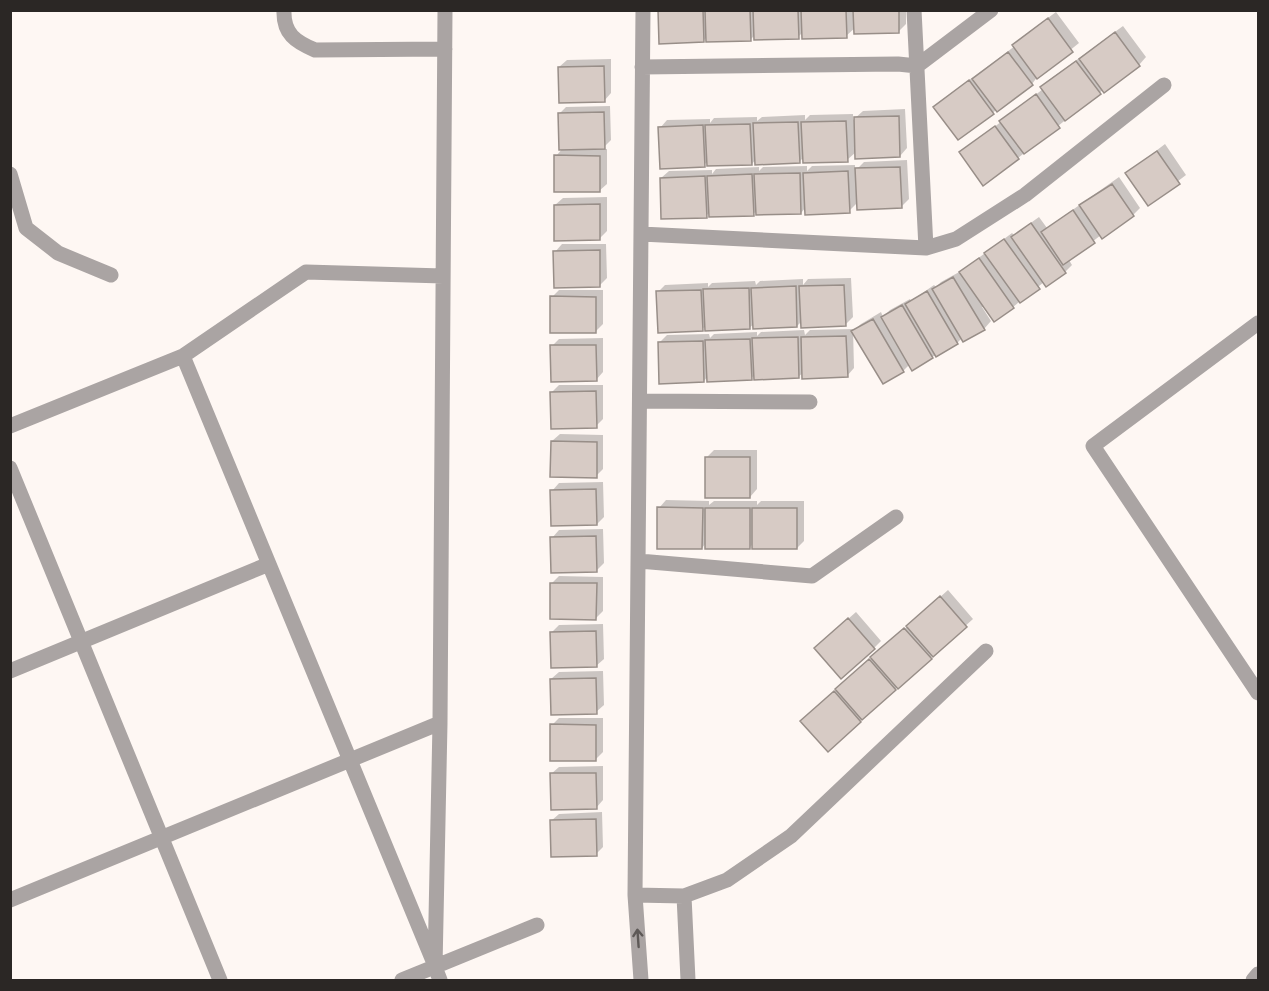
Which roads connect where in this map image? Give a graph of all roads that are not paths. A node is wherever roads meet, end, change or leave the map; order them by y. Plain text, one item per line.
1 (284, 10) edge
2 (445, 10) edge
3 (643, 10) edge
4 (914, 10) edge
5 (991, 10) edge
6 (444, 49) junction
7 (917, 66) junction
8 (642, 67) junction
9 (1164, 85) dead end
10 (10, 174) edge
11 (641, 234) junction
12 (926, 248) junction
13 (111, 275) dead end
14 (443, 276) junction
15 (1258, 323) edge
16 (183, 356) junction
17 (640, 401) junction
18 (810, 402) dead end
19 (10, 426) edge
20 (10, 468) edge
21 (896, 517) dead end
22 (639, 561) junction
23 (269, 564) junction
24 (81, 641) junction
25 (986, 651) dead end
26 (10, 670) edge
27 (1258, 693) edge
28 (440, 723) junction
29 (350, 760) junction
30 (162, 838) junction
31 (635, 895) junction
32 (684, 896) junction
33 (10, 900) edge
34 (537, 925) dead end
35 (438, 974) edge
36 (1258, 974) edge
37 (220, 981) edge
38 (402, 981) edge
39 (641, 981) edge
40 (688, 981) edge
41 (1253, 981) edge

1 - 6 street
2 - 6 street
3 - 8 street
4 - 7 street
5 - 7 street
6 - 14 street
7 - 8 street
7 - 12 street
8 - 11 street
9 - 12 street
10 - 13 street
11 - 12 street
11 - 17 street
14 - 16 street
14 - 28 street
15 - 27 street
16 - 19 street
16 - 23 street
17 - 18 street
17 - 22 street
20 - 24 street
21 - 22 street
22 - 31 street
23 - 24 street
23 - 29 street
24 - 26 street
24 - 30 street
25 - 32 street
28 - 29 street
28 - 35 street
29 - 30 street
29 - 35 street
30 - 33 street
30 - 37 street
31 - 32 street
39 -> 31 street
32 - 40 street
34 - 35 street
35 - 38 street
36 - 41 street

